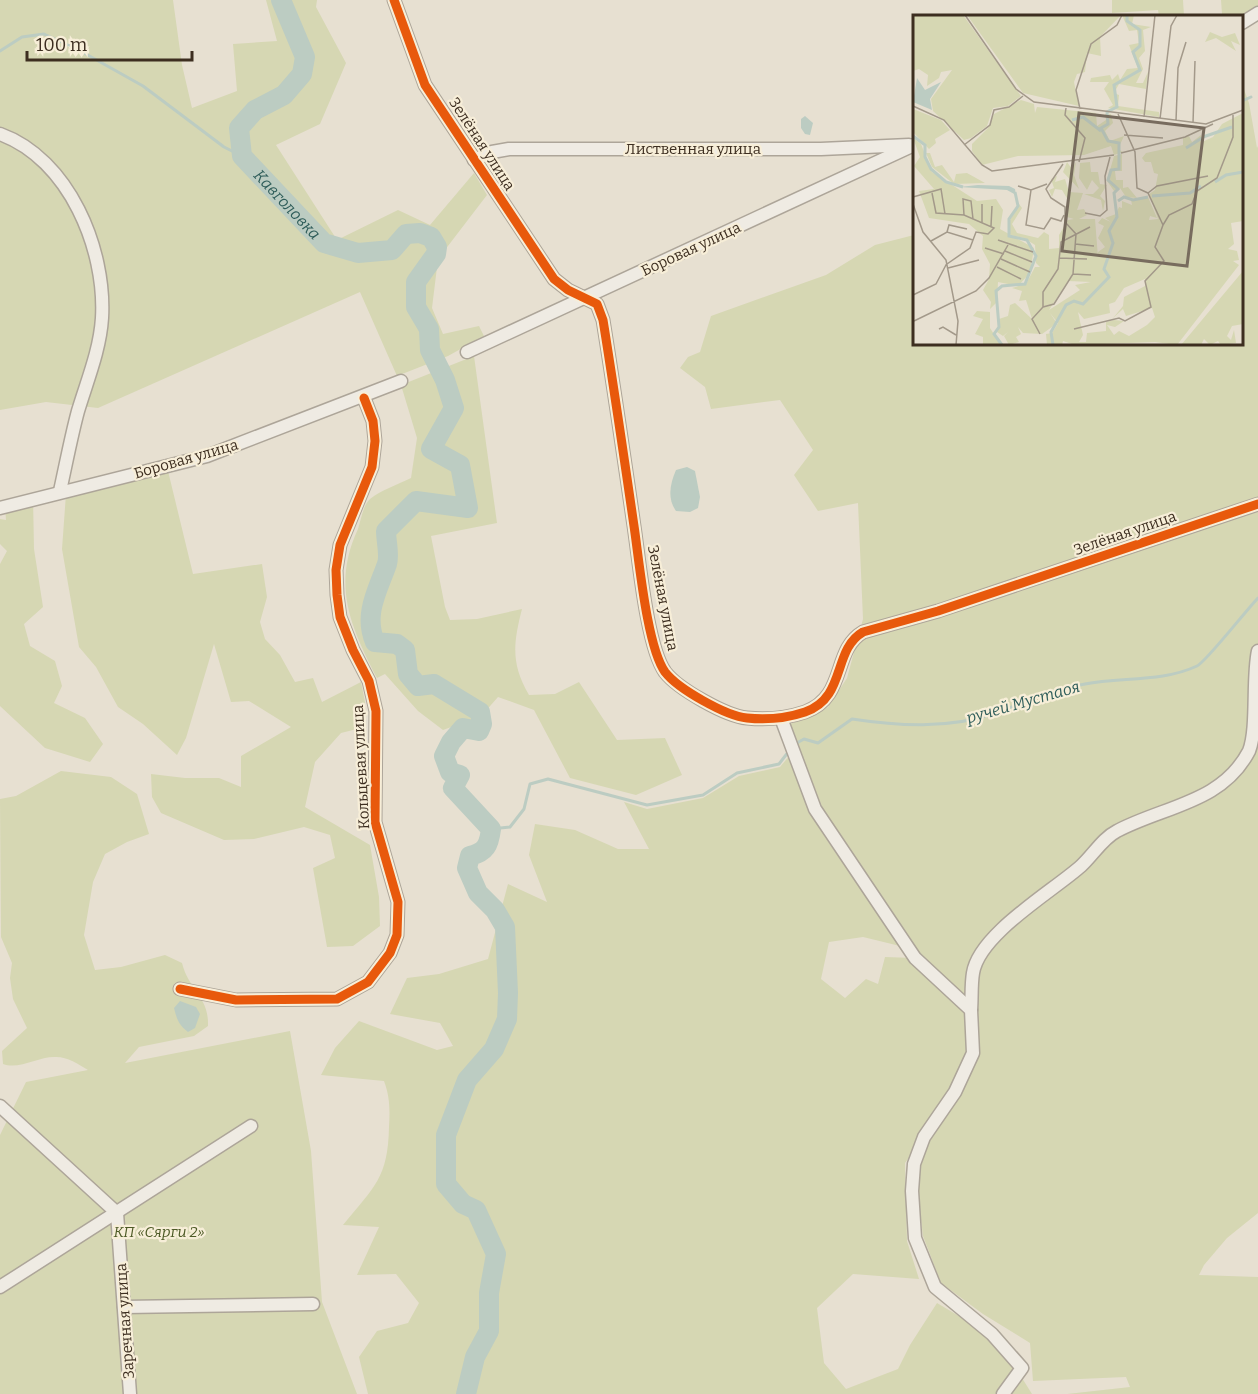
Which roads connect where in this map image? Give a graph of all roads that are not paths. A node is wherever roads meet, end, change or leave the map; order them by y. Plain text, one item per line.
1 (394, 0) edge
2 (1258, 13) edge
3 (1243, 22) edge
4 (0, 134) edge
5 (913, 145) edge
6 (913, 146) edge
7 (474, 160) junction
8 (585, 298) junction
9 (467, 352) dead end
10 (401, 381) dead end
11 (364, 398) junction
12 (60, 491) junction
13 (1258, 504) edge
14 (0, 508) edge
15 (1258, 651) edge
16 (781, 718) junction
17 (180, 989) dead end
18 (971, 1010) junction
19 (0, 1106) edge
20 (251, 1126) dead end
21 (117, 1213) junction
22 (0, 1287) edge
23 (313, 1304) dead end
24 (124, 1307) junction
25 (130, 1394) edge
26 (1003, 1394) edge

1 - 7 street, Зелёная улица
2 - 3 street
4 - 12 street
5 - 7 street, Лиственная улица
6 - 8 street, Боровая улица
7 - 8 street, Зелёная улица
8 - 9 street, Боровая улица
8 - 16 street, Зелёная улица
10 - 11 street, Боровая улица
11 - 12 street, Боровая улица
11 - 17 street, Кольцевая улица
12 - 14 street, Боровая улица
13 - 16 street, Зелёная улица
15 - 18 street
16 - 18 street
18 - 26 street
19 - 21 street
20 - 21 street
21 - 22 street
21 - 24 street, Заречная улица
23 - 24 street
24 - 25 street, Заречная улица

